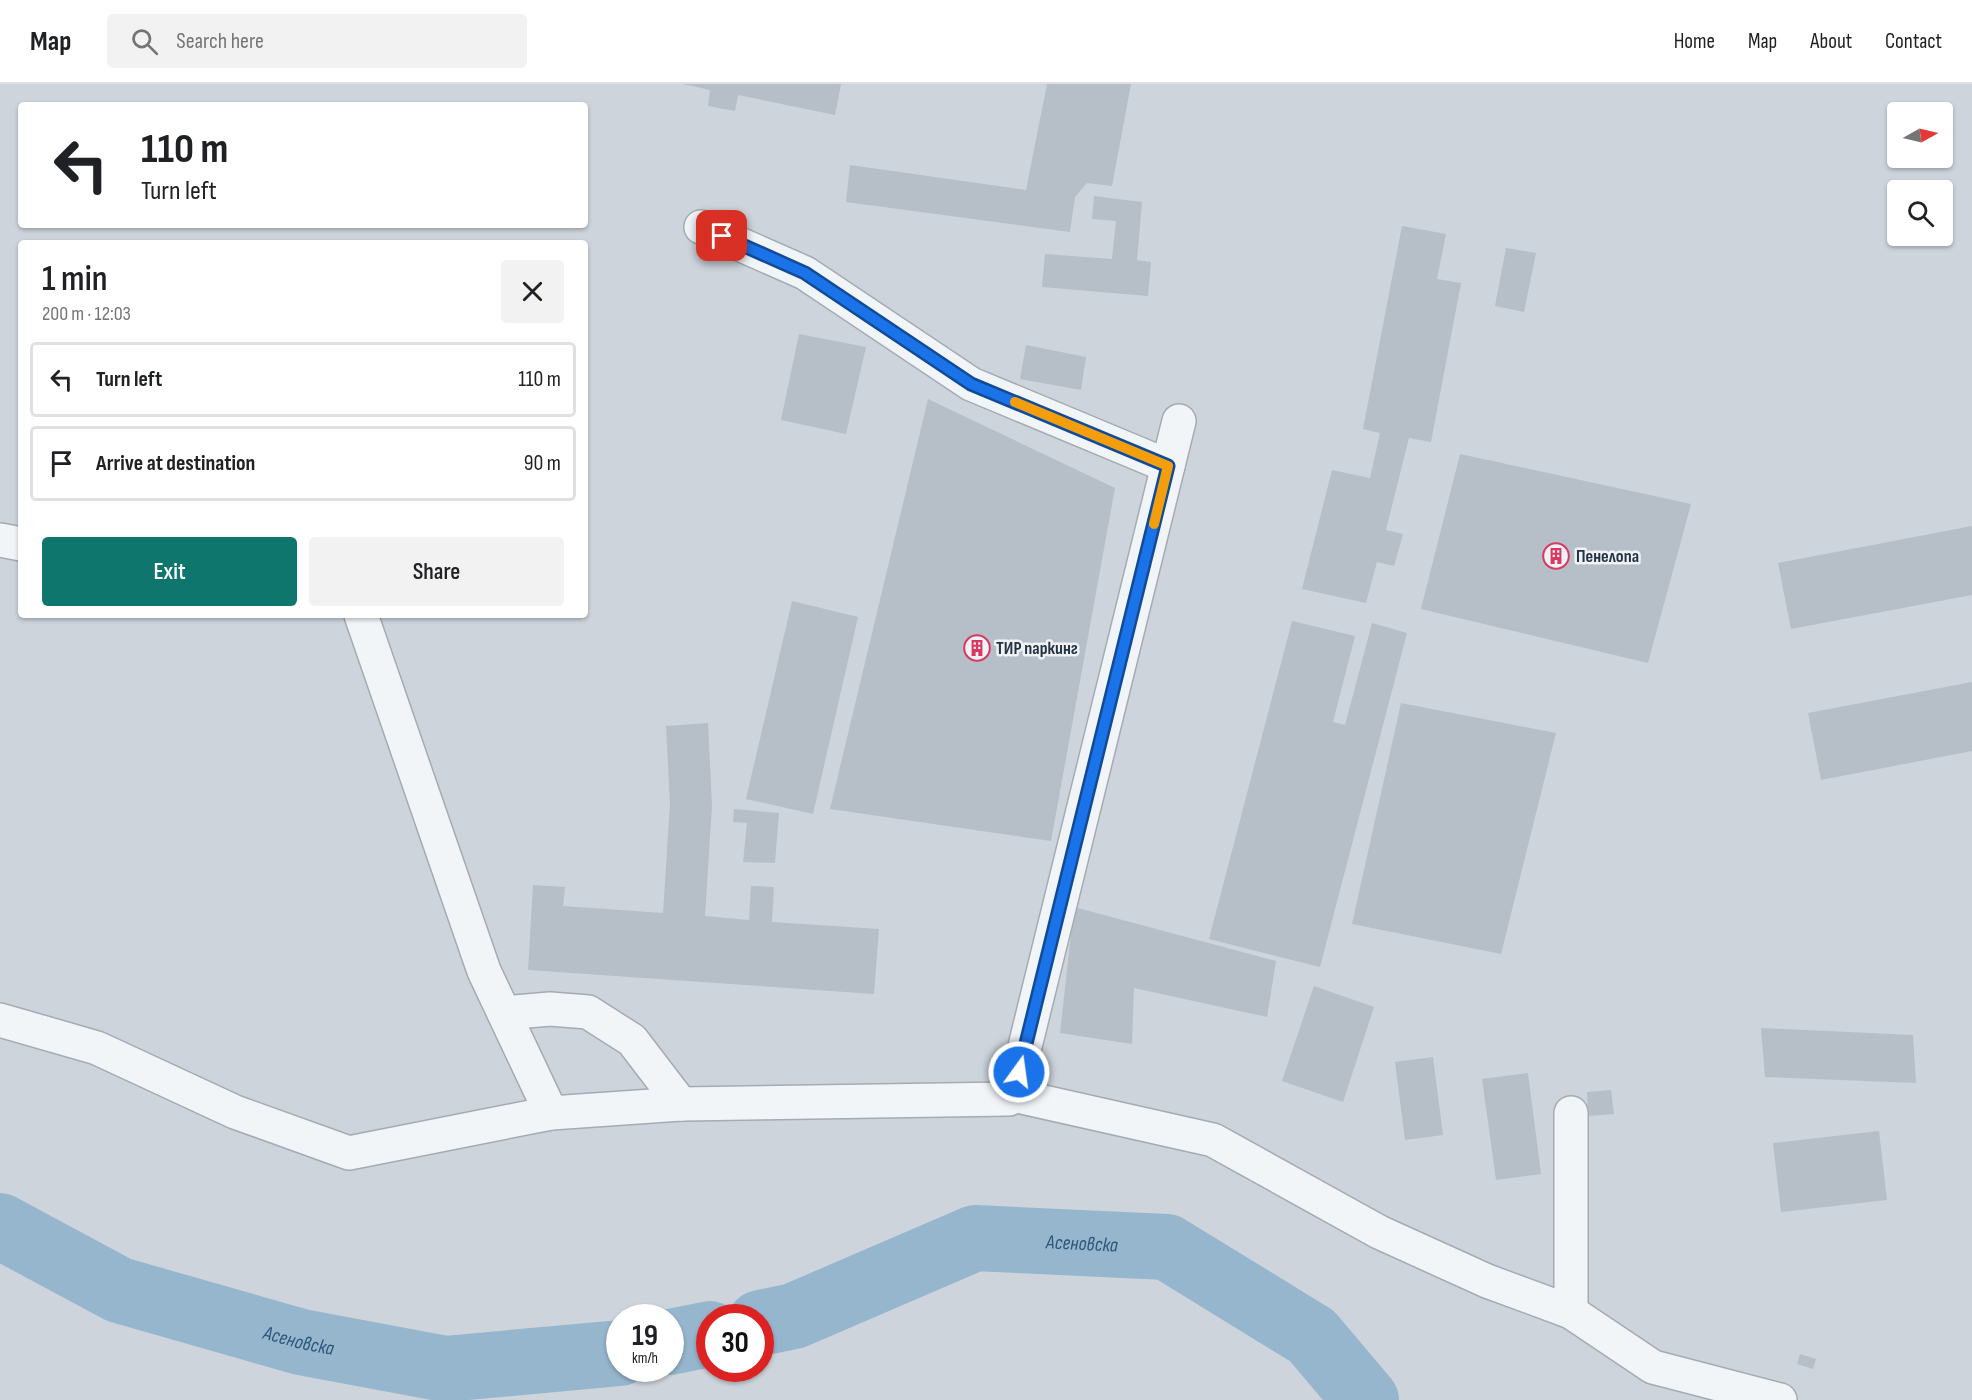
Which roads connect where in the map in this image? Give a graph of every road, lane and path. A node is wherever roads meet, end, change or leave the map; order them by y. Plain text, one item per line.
1 (701, 227) dead end
2 (1179, 421) dead end
3 (1168, 466) junction
4 (0, 540) edge
5 (18, 543) edge
6 (362, 618) edge
7 (504, 1013) junction
8 (0, 1020) edge
9 (1013, 1095) junction
10 (681, 1104) junction
11 (551, 1113) junction
12 (1571, 1113) dead end
13 (1571, 1312) junction
14 (1780, 1400) edge

1 - 3 street
2 - 3 street
3 - 9 street
4 - 5 street
6 - 7 street
7 - 10 street
7 - 11 street
8 - 11 street
9 - 10 street
9 - 13 street
10 - 11 street
12 - 13 street
13 - 14 street

